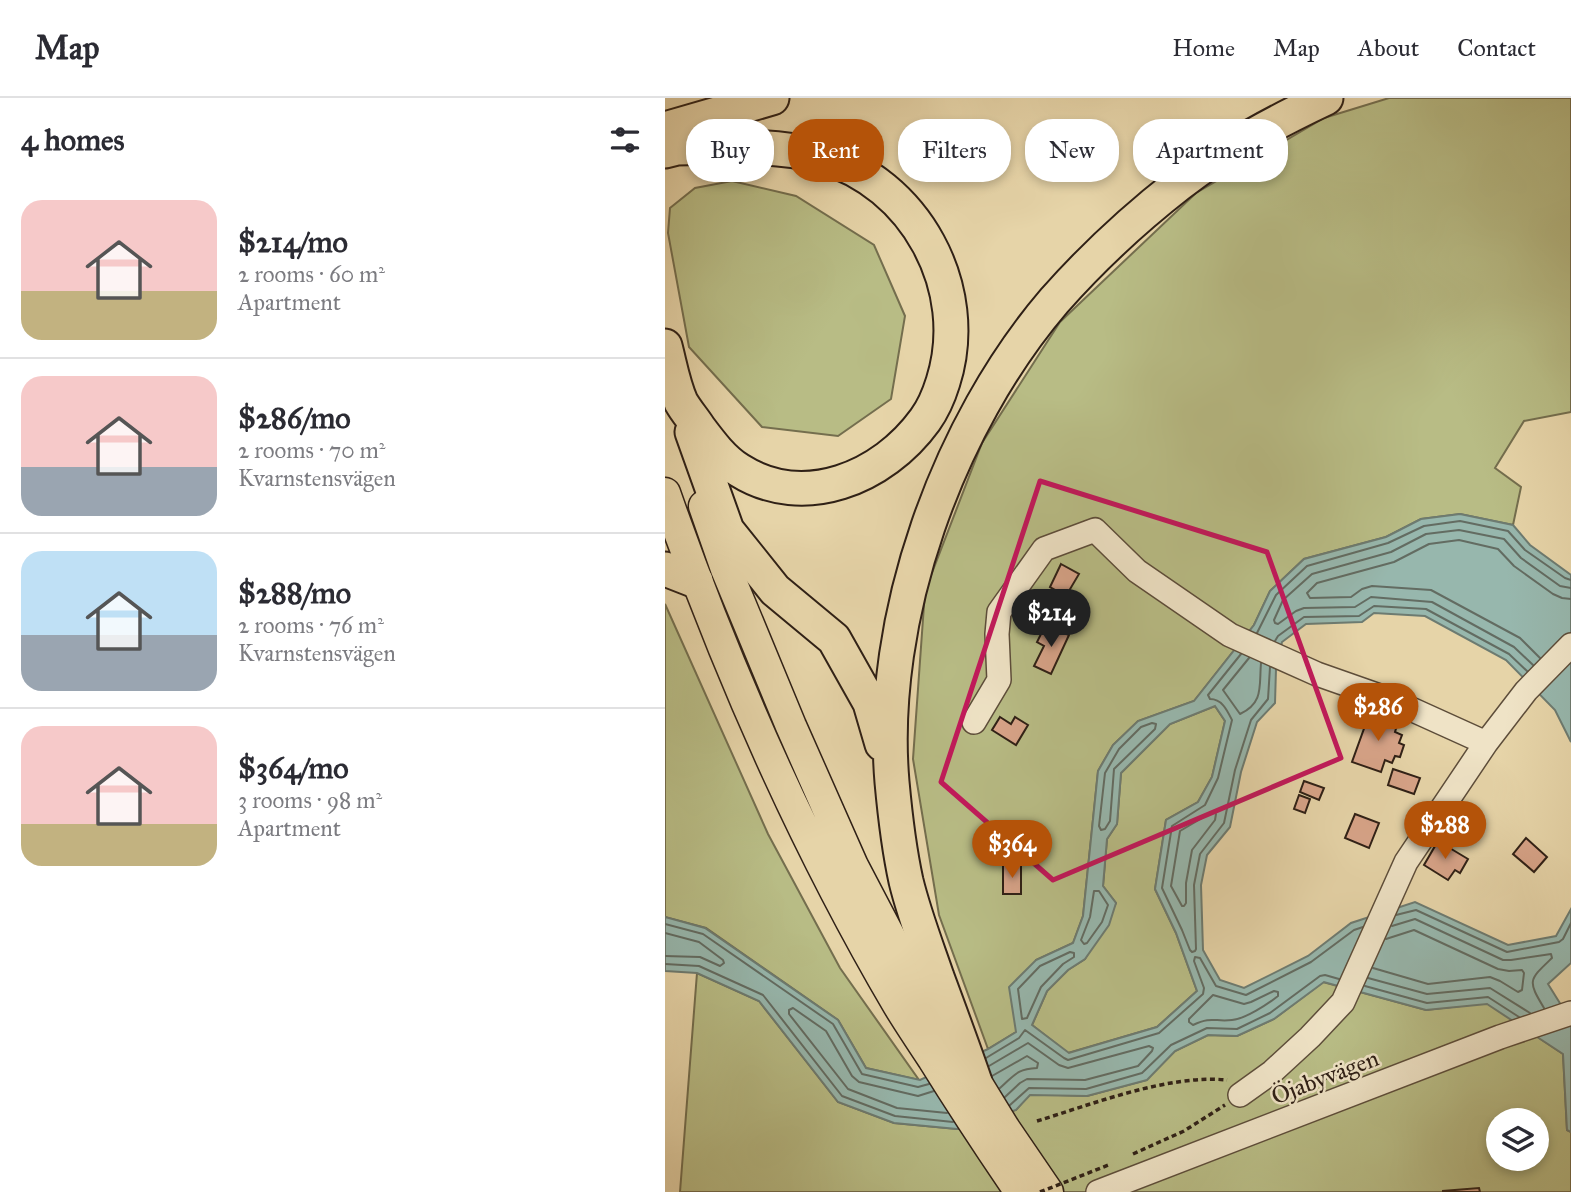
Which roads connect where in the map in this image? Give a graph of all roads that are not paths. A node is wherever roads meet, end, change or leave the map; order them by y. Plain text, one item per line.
1 (772, 98) edge
2 (1326, 98) edge
3 (665, 129) edge
4 (665, 151) edge
5 (671, 379) edge
6 (665, 493) edge
7 (665, 569) edge
8 (696, 581) junction
9 (1571, 645) edge
10 (974, 722) dead end
11 (1486, 743) junction
12 (892, 780) junction
13 (1571, 1013) edge
14 (947, 1045) junction
15 (975, 1082) joint
16 (1249, 1089) road end
17 (993, 1132) junction
18 (1107, 1181) edge
19 (1020, 1192) edge
20 (1048, 1192) edge

1 - 3 highway
2 - 12 highway
4 - 5 highway
5 - 12 highway
5 - 14 main road
6 - 8 main road
7 - 8 highway
8 - 14 main road
9 - 11 street
10 - 11 street
11 - 16 street
12 - 14 highway
13 - 18 street, Öjabyvägen
14 - 15 highway
14 - 17 main road
15 - 17 main road
17 - 19 main road
17 - 20 main road

